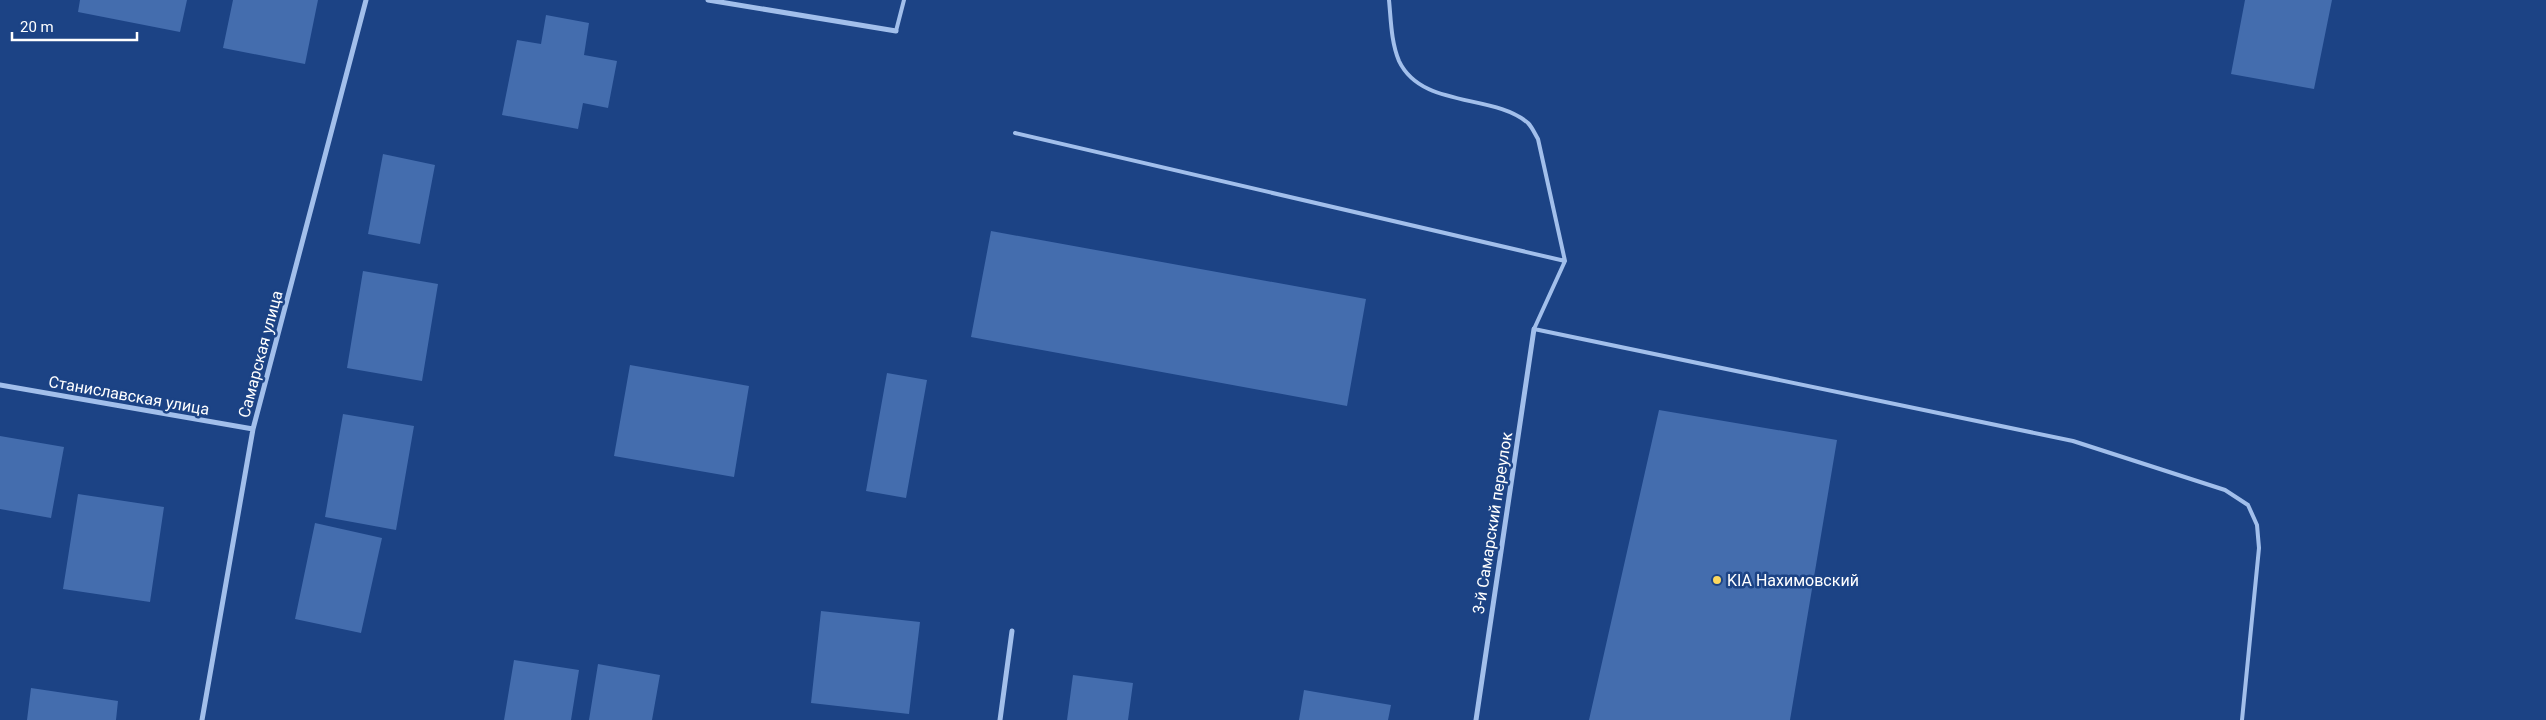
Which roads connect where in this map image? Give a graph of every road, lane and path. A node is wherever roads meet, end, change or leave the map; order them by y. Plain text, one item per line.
1 (366, 0) edge
2 (708, 0) edge
3 (904, 0) edge
4 (1389, 0) edge
5 (896, 31) joint
6 (1015, 133) dead end
7 (1565, 261) junction
8 (1534, 329) junction
9 (0, 384) edge
10 (253, 429) junction
11 (1012, 631) dead end
12 (202, 720) edge
13 (1000, 720) edge
14 (1476, 720) edge
15 (2242, 720) edge

1 - 10 street, Самарская улица
2 - 5 street
3 - 5 lane
4 - 7 lane
6 - 7 lane
7 - 8 lane
8 - 14 street, 3-й Самарский переулок
8 - 15 lane
9 - 10 street, Станиславская улица
10 - 12 street, Самарская улица
11 - 13 street

